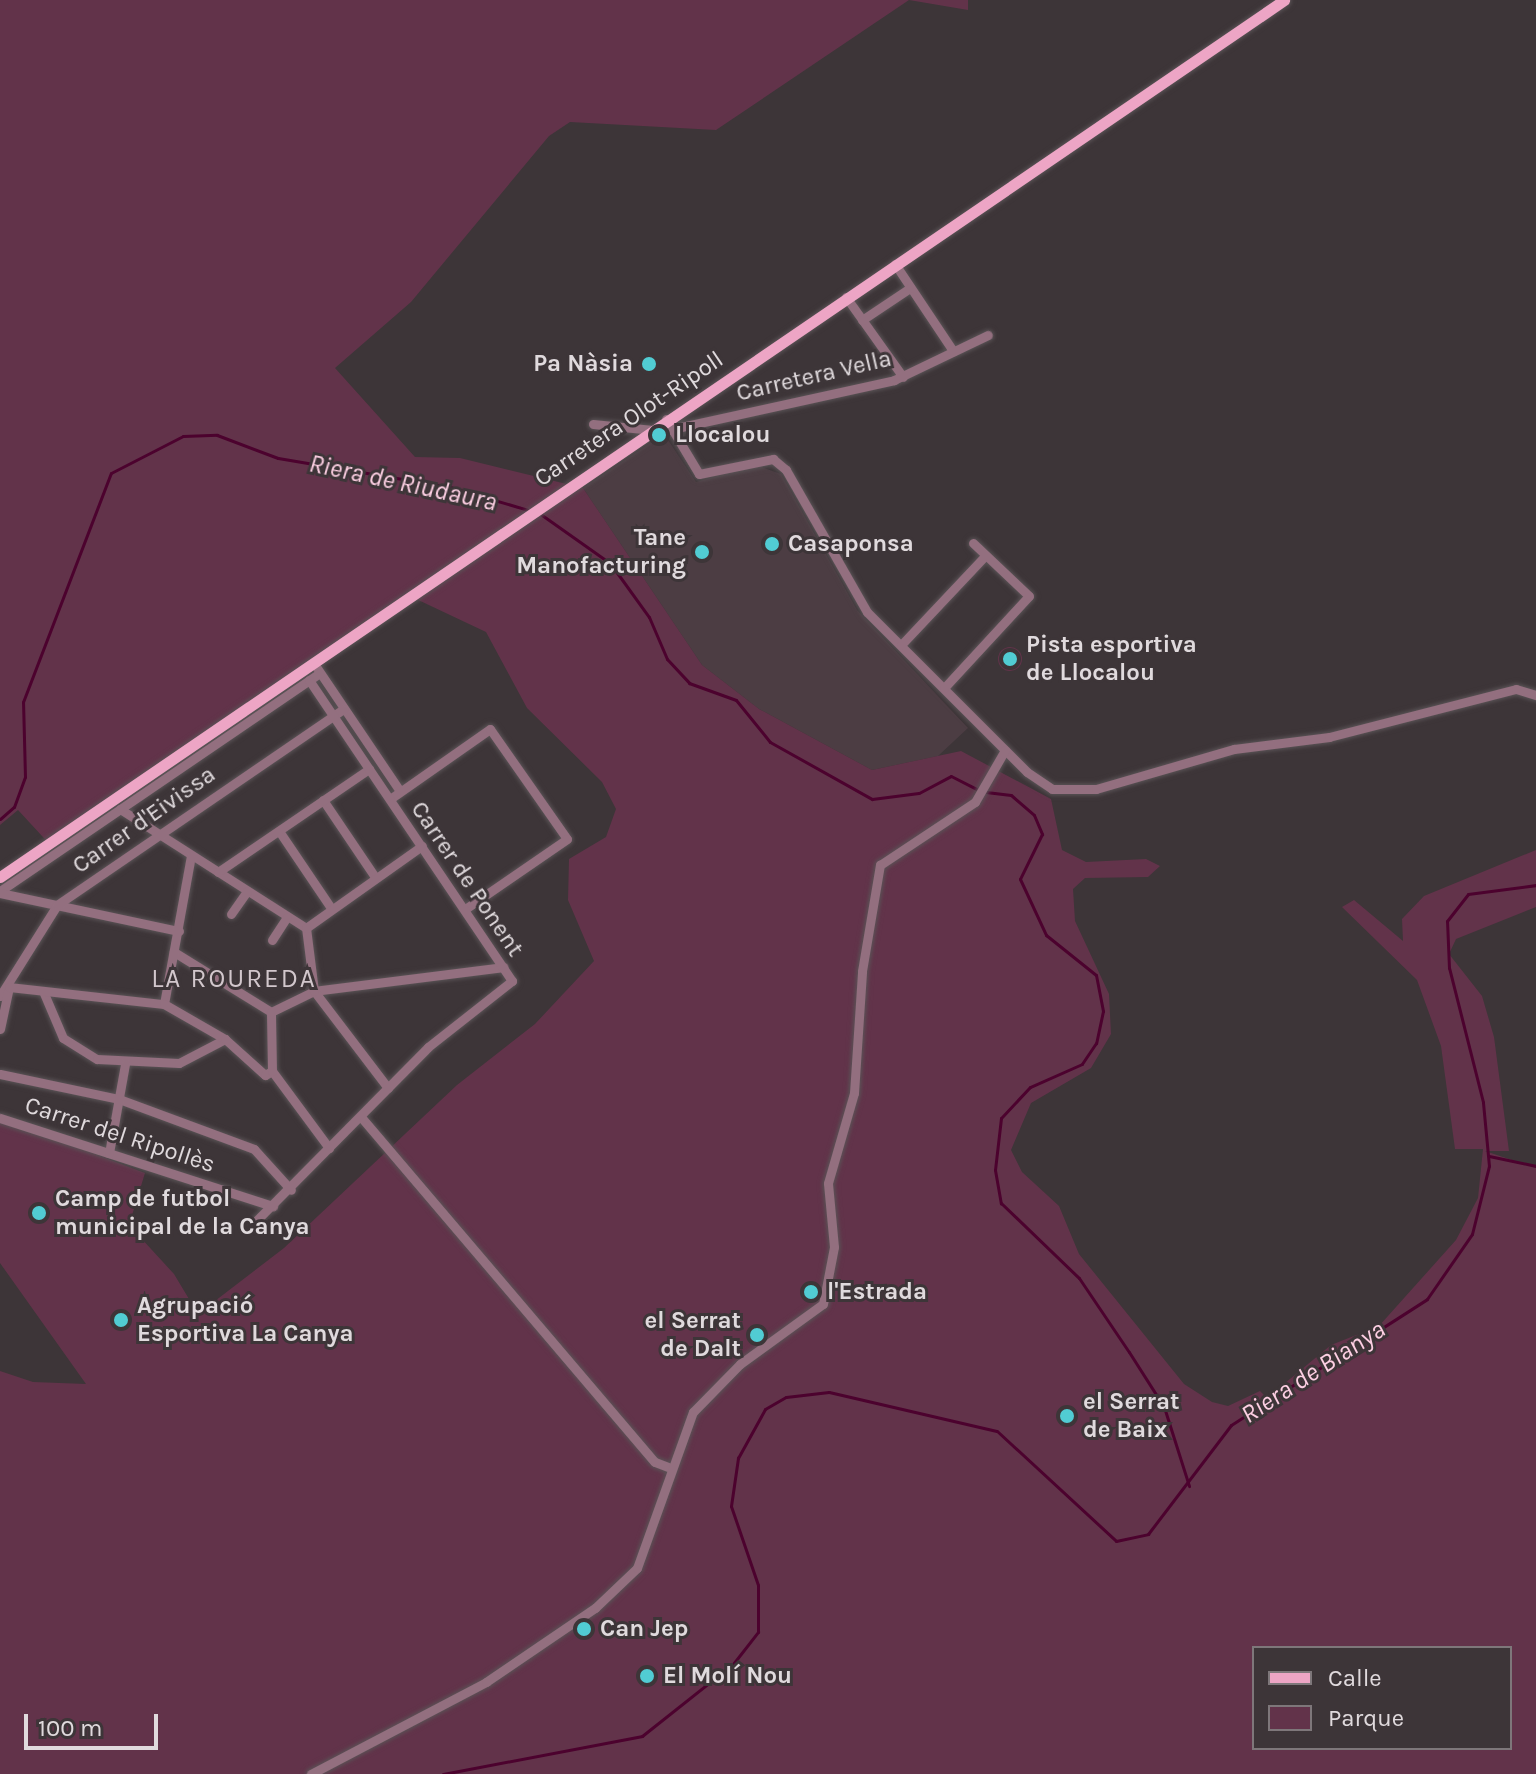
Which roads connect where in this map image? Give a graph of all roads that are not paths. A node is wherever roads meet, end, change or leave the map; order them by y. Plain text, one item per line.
1 (1284, 0) edge
2 (895, 264) junction
3 (910, 288) junction
4 (846, 297) junction
5 (862, 320) junction
6 (988, 335) dead end
7 (953, 351) junction
8 (903, 377) junction
9 (593, 424) dead end
10 (670, 424) junction
11 (651, 429) junction
12 (973, 543) dead end
13 (985, 556) junction
14 (901, 645) junction
15 (319, 672) junction
16 (309, 680) junction
17 (944, 688) junction
18 (1536, 695) edge
19 (343, 709) junction
20 (333, 715) junction
21 (1005, 750) junction
22 (369, 769) junction
23 (400, 791) junction
24 (390, 799) junction
25 (323, 800) junction
26 (120, 809) junction
27 (279, 831) junction
28 (157, 834) junction
29 (422, 846) junction
30 (191, 856) junction
31 (218, 872) junction
32 (0, 877) edge
33 (375, 877) junction
34 (247, 891) junction
35 (0, 892) edge
36 (57, 905) junction
37 (331, 908) junction
38 (465, 909) junction
39 (231, 914) dead end
40 (287, 917) junction
41 (306, 928) junction
42 (179, 931) junction
43 (272, 940) dead end
44 (174, 952) junction
45 (503, 967) junction
46 (9, 987) junction
47 (43, 991) junction
48 (314, 991) junction
49 (0, 996) edge
50 (164, 1004) junction
51 (271, 1012) junction
52 (0, 1029) edge
53 (225, 1039) junction
54 (125, 1064) junction
55 (272, 1071) junction
56 (0, 1074) edge
57 (388, 1088) junction
58 (119, 1099) junction
59 (361, 1117) junction
60 (0, 1118) edge
61 (329, 1148) junction
62 (109, 1153) junction
63 (291, 1190) junction
64 (273, 1206) junction
65 (254, 1223) dead end
66 (668, 1467) junction
67 (311, 1774) edge

1 - 2 main road, Carretera Olot-Ripoll
2 - 3 street
2 - 4 main road, Carretera Olot-Ripoll
3 - 5 street
3 - 7 street
4 - 5 street
4 - 10 main road, Carretera Olot-Ripoll
5 - 8 street
6 - 7 street, Carretera Vella
7 - 8 street, Carretera Vella
8 - 10 street, Carretera Vella
9 - 11 street
10 - 11 main road, Carretera Olot-Ripoll
10 - 14 street
11 - 15 main road, Carretera Olot-Ripoll
12 - 13 street
13 - 14 street
13 - 17 street
14 - 17 street
15 - 16 street
15 - 19 street, Carrer de Ponent
15 - 32 main road, Carretera Olot-Ripoll
16 - 20 street, Carrer de Ponent
16 - 26 street
17 - 21 street
18 - 21 street
19 - 20 street, Carrer d'Eivissa
19 - 23 street, Carrer de Ponent
20 - 22 street, Carrer de Ponent
20 - 28 street, Carrer d'Eivissa
21 - 66 street
22 - 24 street, Carrer de Ponent
22 - 25 street
23 - 24 street, Carrer de Ponent
23 - 38 street
24 - 29 street, Carrer de Ponent
25 - 27 street
25 - 33 street
26 - 28 street
26 - 35 street
27 - 31 street
27 - 37 street
28 - 30 street
28 - 36 street, Carrer d'Eivissa
29 - 33 street
29 - 38 street, Carrer de Ponent
30 - 31 street
30 - 42 street
31 - 34 street
33 - 37 street
34 - 39 street
34 - 40 street
35 - 36 street
36 - 42 street
36 - 46 street, Carrer d'Eivissa
37 - 41 street
38 - 45 street, Carrer de Ponent
40 - 41 street
40 - 43 street
41 - 48 street
42 - 44 street
44 - 50 street
44 - 51 street
45 - 48 street
45 - 57 street, Carrer de Ponent
46 - 47 street
46 - 49 street, Carrer d'Eivissa
46 - 52 street
47 - 50 street
47 - 54 street
48 - 51 street
48 - 57 street
50 - 53 street
51 - 55 street
53 - 54 street
53 - 55 street
54 - 58 street
55 - 61 street
56 - 58 street
57 - 59 street
58 - 62 street
58 - 63 street
59 - 61 street
59 - 66 street
60 - 62 street, Carrer del Ripollès
61 - 63 street
62 - 64 street, Carrer del Ripollès
63 - 64 street
64 - 65 street
66 - 67 street

